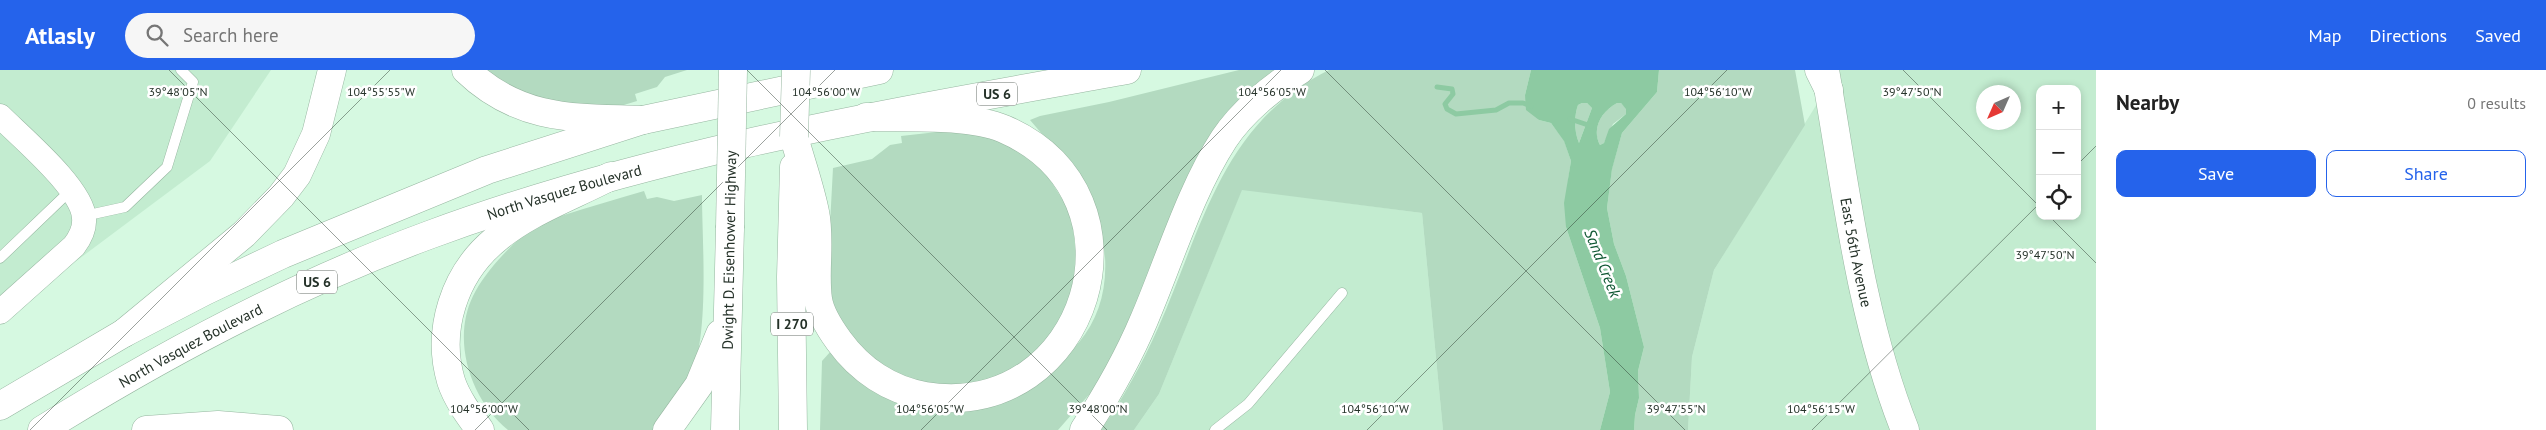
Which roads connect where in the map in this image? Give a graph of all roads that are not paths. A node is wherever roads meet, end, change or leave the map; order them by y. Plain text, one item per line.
1 (181, 70) edge
2 (332, 70) edge
3 (466, 70) edge
4 (734, 70) edge
5 (796, 70) edge
6 (880, 70) edge
7 (1127, 70) edge
8 (1300, 70) edge
9 (1826, 75) edge
10 (0, 116) edge
11 (866, 117) junction
12 (643, 120) junction
13 (611, 176) junction
14 (72, 189) junction
15 (804, 216) junction
16 (83, 224) junction
17 (0, 258) edge
18 (1342, 293) dead end
19 (0, 312) edge
20 (727, 314) junction
21 (124, 333) junction
22 (40, 380) junction
23 (0, 397) edge
24 (0, 406) edge
25 (42, 430) edge
26 (146, 430) edge
27 (279, 430) edge
28 (480, 430) edge
29 (667, 430) edge
30 (726, 430) edge
31 (793, 430) edge
32 (1084, 430) edge
33 (1215, 430) edge
34 (1905, 430) edge

1 - 16 lane
2 - 21 main road
3 - 12 main road
4 - 20 main road, Dwight D. Eisenhower Highway, bridge
5 - 15 main road, bridge
6 - 12 main road, US 6
7 - 11 main road, North Vasquez Boulevard / US 6
8 - 32 main road
9 - 34 main road, East 56th Avenue
10 - 14 street
11 - 13 main road, North Vasquez Boulevard / US 6
11 - 15 main road
12 - 21 main road, US 6
13 - 25 main road, North Vasquez Boulevard / US 6
13 - 28 main road
14 - 16 street
14 - 17 lane
15 - 31 main road, I 270
16 - 19 street
18 - 33 lane
20 - 29 main road
20 - 30 main road, Dwight D. Eisenhower Highway
21 - 22 main road, US 6
22 - 23 main road
22 - 24 main road, US 6
26 - 27 main road

